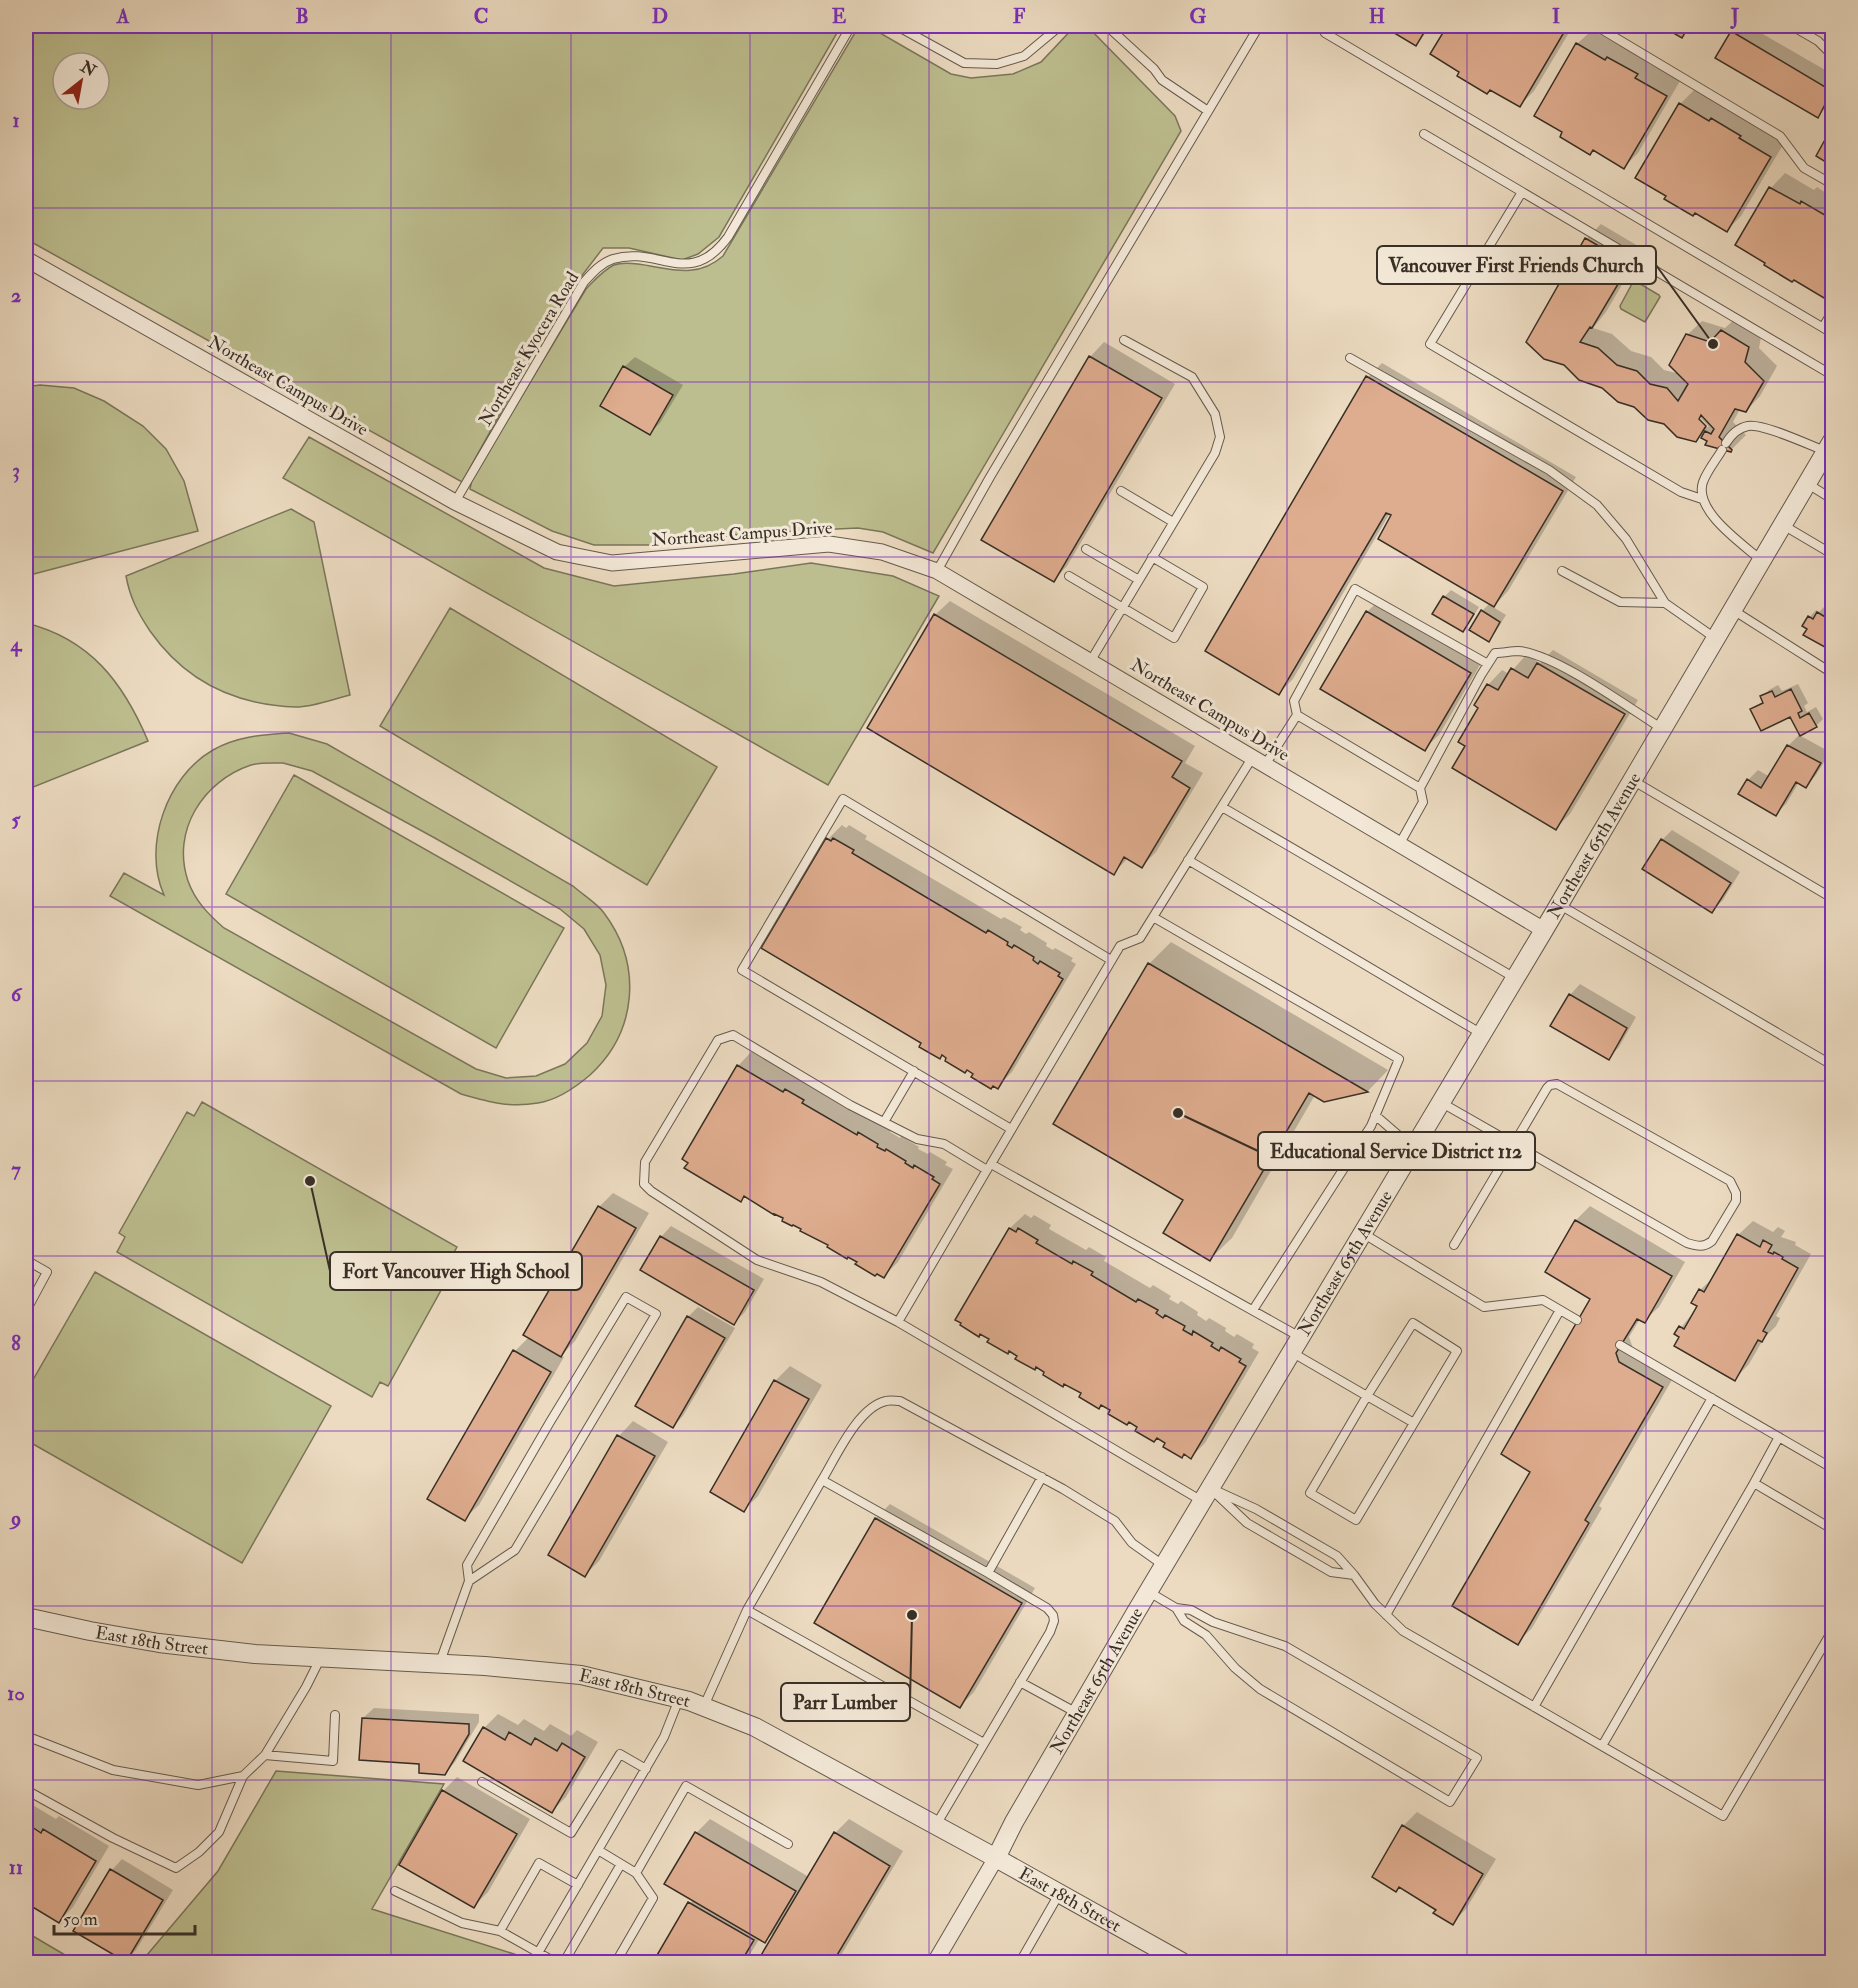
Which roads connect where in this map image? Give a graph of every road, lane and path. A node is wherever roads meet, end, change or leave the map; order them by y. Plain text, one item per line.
1 (851, 26) edge
2 (897, 26) edge
3 (1060, 26) edge
4 (1107, 26) edge
5 (1259, 26) edge
6 (1321, 26) edge
7 (1596, 26) edge
8 (1792, 26) edge
9 (1833, 55) edge
10 (1208, 111) junction
11 (1424, 134) dead end
12 (1833, 184) edge
13 (1522, 192) junction
14 (26, 259) edge
15 (1833, 312) edge
16 (1823, 327) junction
17 (1833, 333) edge
18 (1124, 340) dead end
19 (1350, 358) dead end
20 (1833, 375) edge
21 (1830, 446) edge
22 (1807, 484) junction
23 (1121, 491) dead end
24 (1702, 499) junction
25 (1833, 499) edge
26 (454, 502) junction
27 (1173, 522) junction
28 (1783, 525) junction
29 (1086, 549) dead end
30 (1833, 554) edge
31 (1152, 556) junction
32 (1762, 561) junction
33 (937, 571) junction
34 (1562, 571) dead end
35 (1069, 576) dead end
36 (1139, 580) junction
37 (1665, 603) junction
38 (1122, 608) junction
39 (1732, 610) junction
40 (1716, 639) junction
41 (1090, 662) junction
42 (1488, 664) junction
43 (1833, 673) edge
44 (1297, 715) junction
45 (1662, 729) junction
46 (1259, 762) junction
47 (1632, 780) junction
48 (1420, 788) junction
49 (1221, 807) junction
50 (1399, 845) junction
51 (1188, 860) junction
52 (1833, 898) edge
53 (1559, 905) junction
54 (1153, 917) junction
55 (1544, 930) junction
56 (1111, 960) junction
57 (1515, 978) junction
58 (1482, 1034) junction
59 (1833, 1065) edge
60 (914, 1071) junction
61 (1441, 1102) junction
62 (1375, 1116) junction
63 (884, 1122) junction
64 (1011, 1129) junction
65 (1514, 1144) junction
66 (1413, 1148) junction
67 (989, 1167) junction
68 (1362, 1233) junction
69 (1454, 1245) dead end
70 (26, 1260) edge
71 (1253, 1310) junction
72 (1560, 1310) junction
73 (26, 1311) edge
74 (1577, 1320) dead end
75 (898, 1323) junction
76 (1296, 1344) junction
77 (1620, 1345) dead end
78 (1367, 1396) junction
79 (1712, 1398) junction
80 (1414, 1423) junction
81 (1779, 1437) junction
82 (1833, 1468) edge
83 (1042, 1477) junction
84 (822, 1480) junction
85 (1754, 1484) junction
86 (1206, 1495) junction
87 (1833, 1528) edge
88 (1164, 1565) junction
89 (988, 1573) junction
90 (1354, 1575) junction
91 (469, 1581) junction
92 (1148, 1592) junction
93 (1176, 1608) junction
94 (747, 1610) junction
95 (1386, 1615) junction
96 (26, 1617) edge
97 (1833, 1631) edge
98 (320, 1657) junction
99 (439, 1664) junction
100 (1020, 1682) junction
101 (679, 1699) junction
102 (704, 1706) junction
103 (1534, 1707) junction
104 (1077, 1713) junction
105 (335, 1714) dead end
106 (26, 1736) edge
107 (984, 1743) junction
108 (1602, 1746) junction
109 (265, 1755) junction
110 (646, 1769) junction
111 (243, 1776) junction
112 (482, 1782) dead end
113 (26, 1790) edge
114 (936, 1825) junction
115 (788, 1844) dead end
116 (598, 1850) junction
117 (996, 1858) junction
118 (621, 1864) junction
119 (636, 1873) junction
120 (578, 1885) junction
121 (395, 1891) dead end
122 (1060, 1893) junction
123 (500, 1931) junction
124 (538, 1953) junction
125 (938, 1961) edge
126 (555, 1962) edge
127 (564, 1962) edge
128 (616, 1962) edge
129 (1020, 1962) edge
130 (1182, 1962) edge

1 - 26 lane, Northeast Kyocera Road
2 - 3 lane
4 - 10 lane
5 - 10 lane
6 - 16 lane
7 - 12 lane
8 - 9 lane
10 - 33 lane
11 - 13 lane
13 - 20 lane
13 - 24 lane
14 - 26 street, Northeast Campus Drive
15 - 16 lane
16 - 17 lane
18 - 27 lane
19 - 37 lane
21 - 22 street, Northeast 65th Avenue
21 - 24 lane
22 - 25 lane
22 - 28 street, Northeast 65th Avenue
23 - 27 lane
24 - 32 lane
26 - 33 street, Northeast Campus Drive
27 - 31 lane
28 - 30 lane
28 - 32 street, Northeast 65th Avenue
29 - 36 lane
31 - 36 lane
31 - 38 lane
32 - 39 street, Northeast 65th Avenue
33 - 41 street, Northeast Campus Drive
34 - 37 lane
35 - 38 lane
36 - 38 lane
37 - 40 lane
38 - 41 lane
39 - 40 street, Northeast 65th Avenue
39 - 43 lane
40 - 45 street, Northeast 65th Avenue
41 - 46 street, Northeast Campus Drive
42 - 44 lane
42 - 45 lane
42 - 48 lane
44 - 46 lane
44 - 48 lane
45 - 47 street, Northeast 65th Avenue
46 - 49 lane
46 - 50 street, Northeast Campus Drive
47 - 52 lane
47 - 53 street, Northeast 65th Avenue
48 - 50 lane
49 - 51 lane
49 - 57 lane
50 - 55 street, Northeast Campus Drive
51 - 54 lane
51 - 58 lane
53 - 55 street, Northeast 65th Avenue
53 - 59 lane
54 - 56 lane
54 - 62 lane
55 - 57 street, Northeast 65th Avenue
56 - 60 lane
56 - 64 lane
57 - 58 street, Northeast 65th Avenue
58 - 61 street, Northeast 65th Avenue
60 - 63 lane
60 - 64 lane
61 - 65 lane
61 - 66 street, Northeast 65th Avenue
62 - 66 lane
62 - 71 lane
63 - 67 lane
63 - 75 lane
64 - 67 lane
65 - 65 lane
65 - 69 lane
66 - 68 street, Northeast 65th Avenue
67 - 71 lane
67 - 75 lane
68 - 72 lane
68 - 76 street, Northeast 65th Avenue
70 - 73 lane
71 - 76 lane
72 - 74 lane
72 - 95 lane
75 - 86 lane
76 - 78 lane
76 - 86 street, Northeast 65th Avenue
77 - 79 lane
78 - 80 lane
78 - 80 lane
78 - 80 lane
79 - 81 lane
79 - 103 lane
81 - 82 lane
81 - 85 lane
83 - 84 lane
83 - 88 lane
83 - 89 lane
84 - 89 lane
84 - 94 lane
85 - 87 lane
85 - 108 lane
86 - 88 street, Northeast 65th Avenue
86 - 90 lane
86 - 90 lane
88 - 92 street, Northeast 65th Avenue
89 - 100 lane
90 - 95 lane
91 - 91 lane
91 - 99 lane
92 - 93 lane
92 - 104 street, Northeast 65th Avenue
93 - 93 lane
94 - 102 lane
94 - 107 lane
95 - 103 lane
96 - 98 street, East 18th Street
97 - 108 lane
98 - 99 street, East 18th Street
98 - 109 lane
99 - 101 street, East 18th Street
100 - 104 lane
100 - 107 lane
101 - 102 street, East 18th Street
101 - 110 lane
102 - 114 street, East 18th Street
103 - 108 lane
104 - 117 street, Northeast 65th Avenue
105 - 109 lane
106 - 111 lane
107 - 114 lane
109 - 111 lane
110 - 112 lane
110 - 116 lane
111 - 113 lane
114 - 117 street, East 18th Street
115 - 119 lane
116 - 118 lane
116 - 120 lane
117 - 122 street, East 18th Street
117 - 125 street, Northeast 65th Avenue
118 - 119 lane
118 - 127 lane
119 - 128 lane
120 - 123 lane
120 - 124 lane
121 - 123 lane
122 - 129 lane
122 - 130 street, East 18th Street
123 - 124 lane
124 - 126 lane

